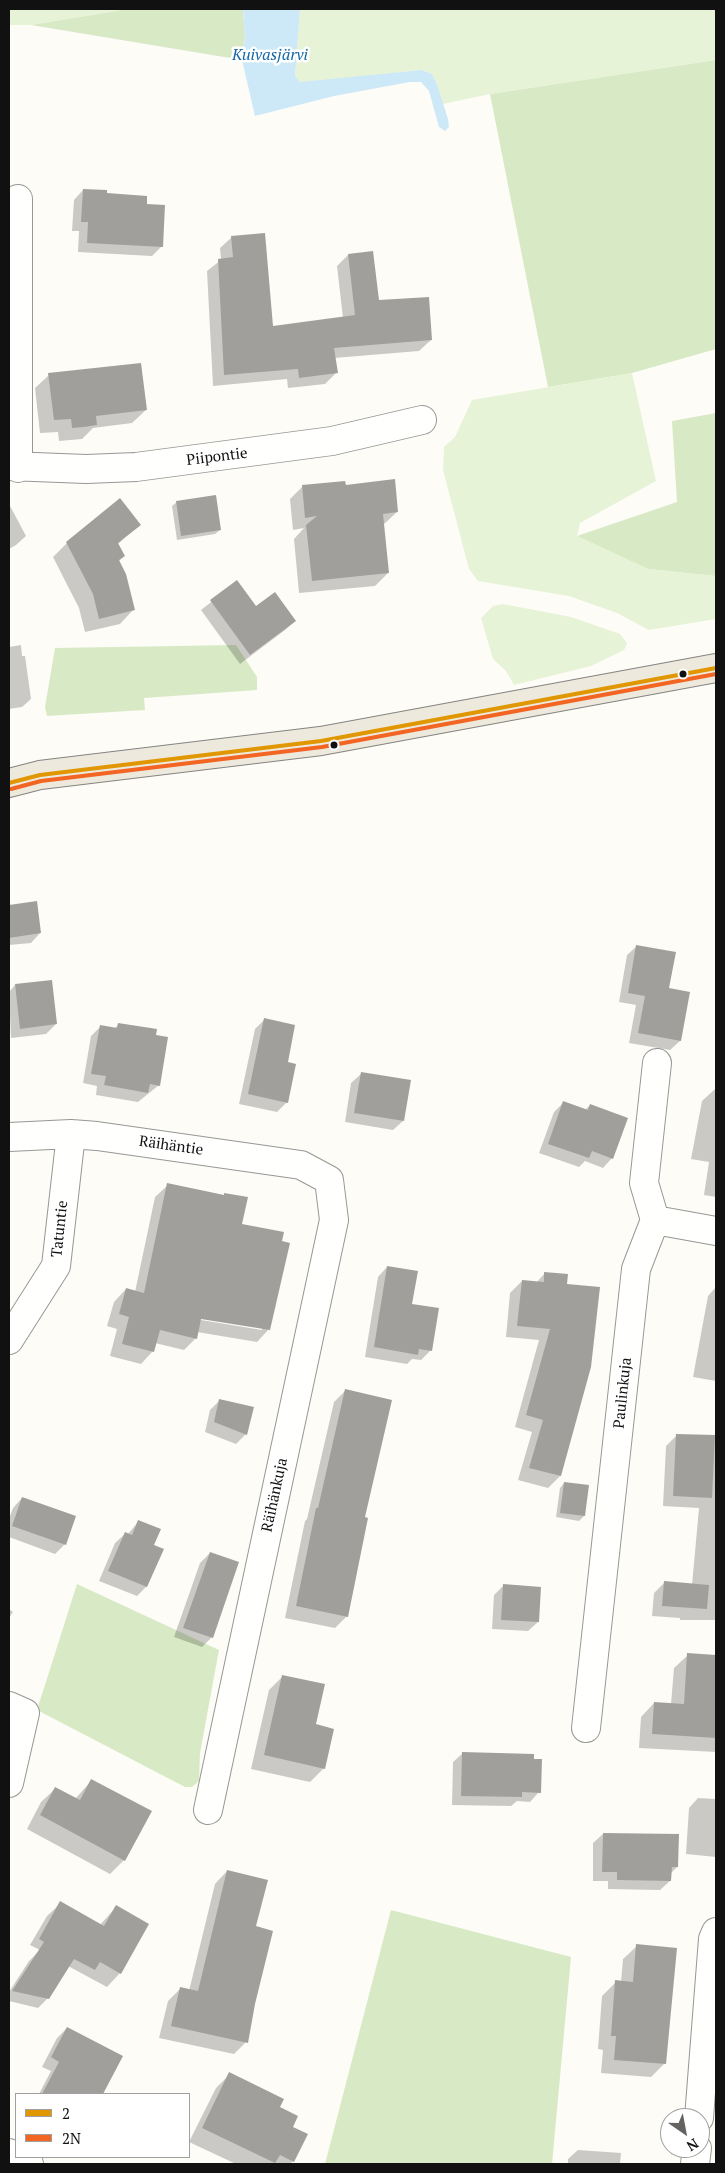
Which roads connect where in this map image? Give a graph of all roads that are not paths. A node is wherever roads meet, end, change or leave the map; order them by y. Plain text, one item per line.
1 (18, 198) dead end
2 (422, 420) dead end
3 (13, 467) edge
4 (716, 668) edge
5 (9, 773) edge
6 (40, 775) junction
7 (9, 783) edge
8 (657, 1064) dead end
9 (71, 1134) junction
10 (9, 1137) edge
11 (329, 1180) joint
12 (655, 1220) junction
13 (716, 1231) edge
14 (9, 1340) edge
15 (17, 1710) edge
16 (586, 1728) dead end
17 (9, 1783) edge
18 (208, 1810) dead end
19 (716, 1932) edge
20 (700, 2108) edge

1 - 3 street
2 - 3 street, Piipontie
4 - 6 main road
5 - 6 main road
6 - 7 main road
8 - 12 street
9 - 10 street, Räihäntie
9 - 11 street, Räihäntie
9 - 14 street, Tatuntie
11 - 18 street, Räihänkuja
12 - 13 street
12 - 16 street, Paulinkuja
15 - 17 street
19 - 20 street

